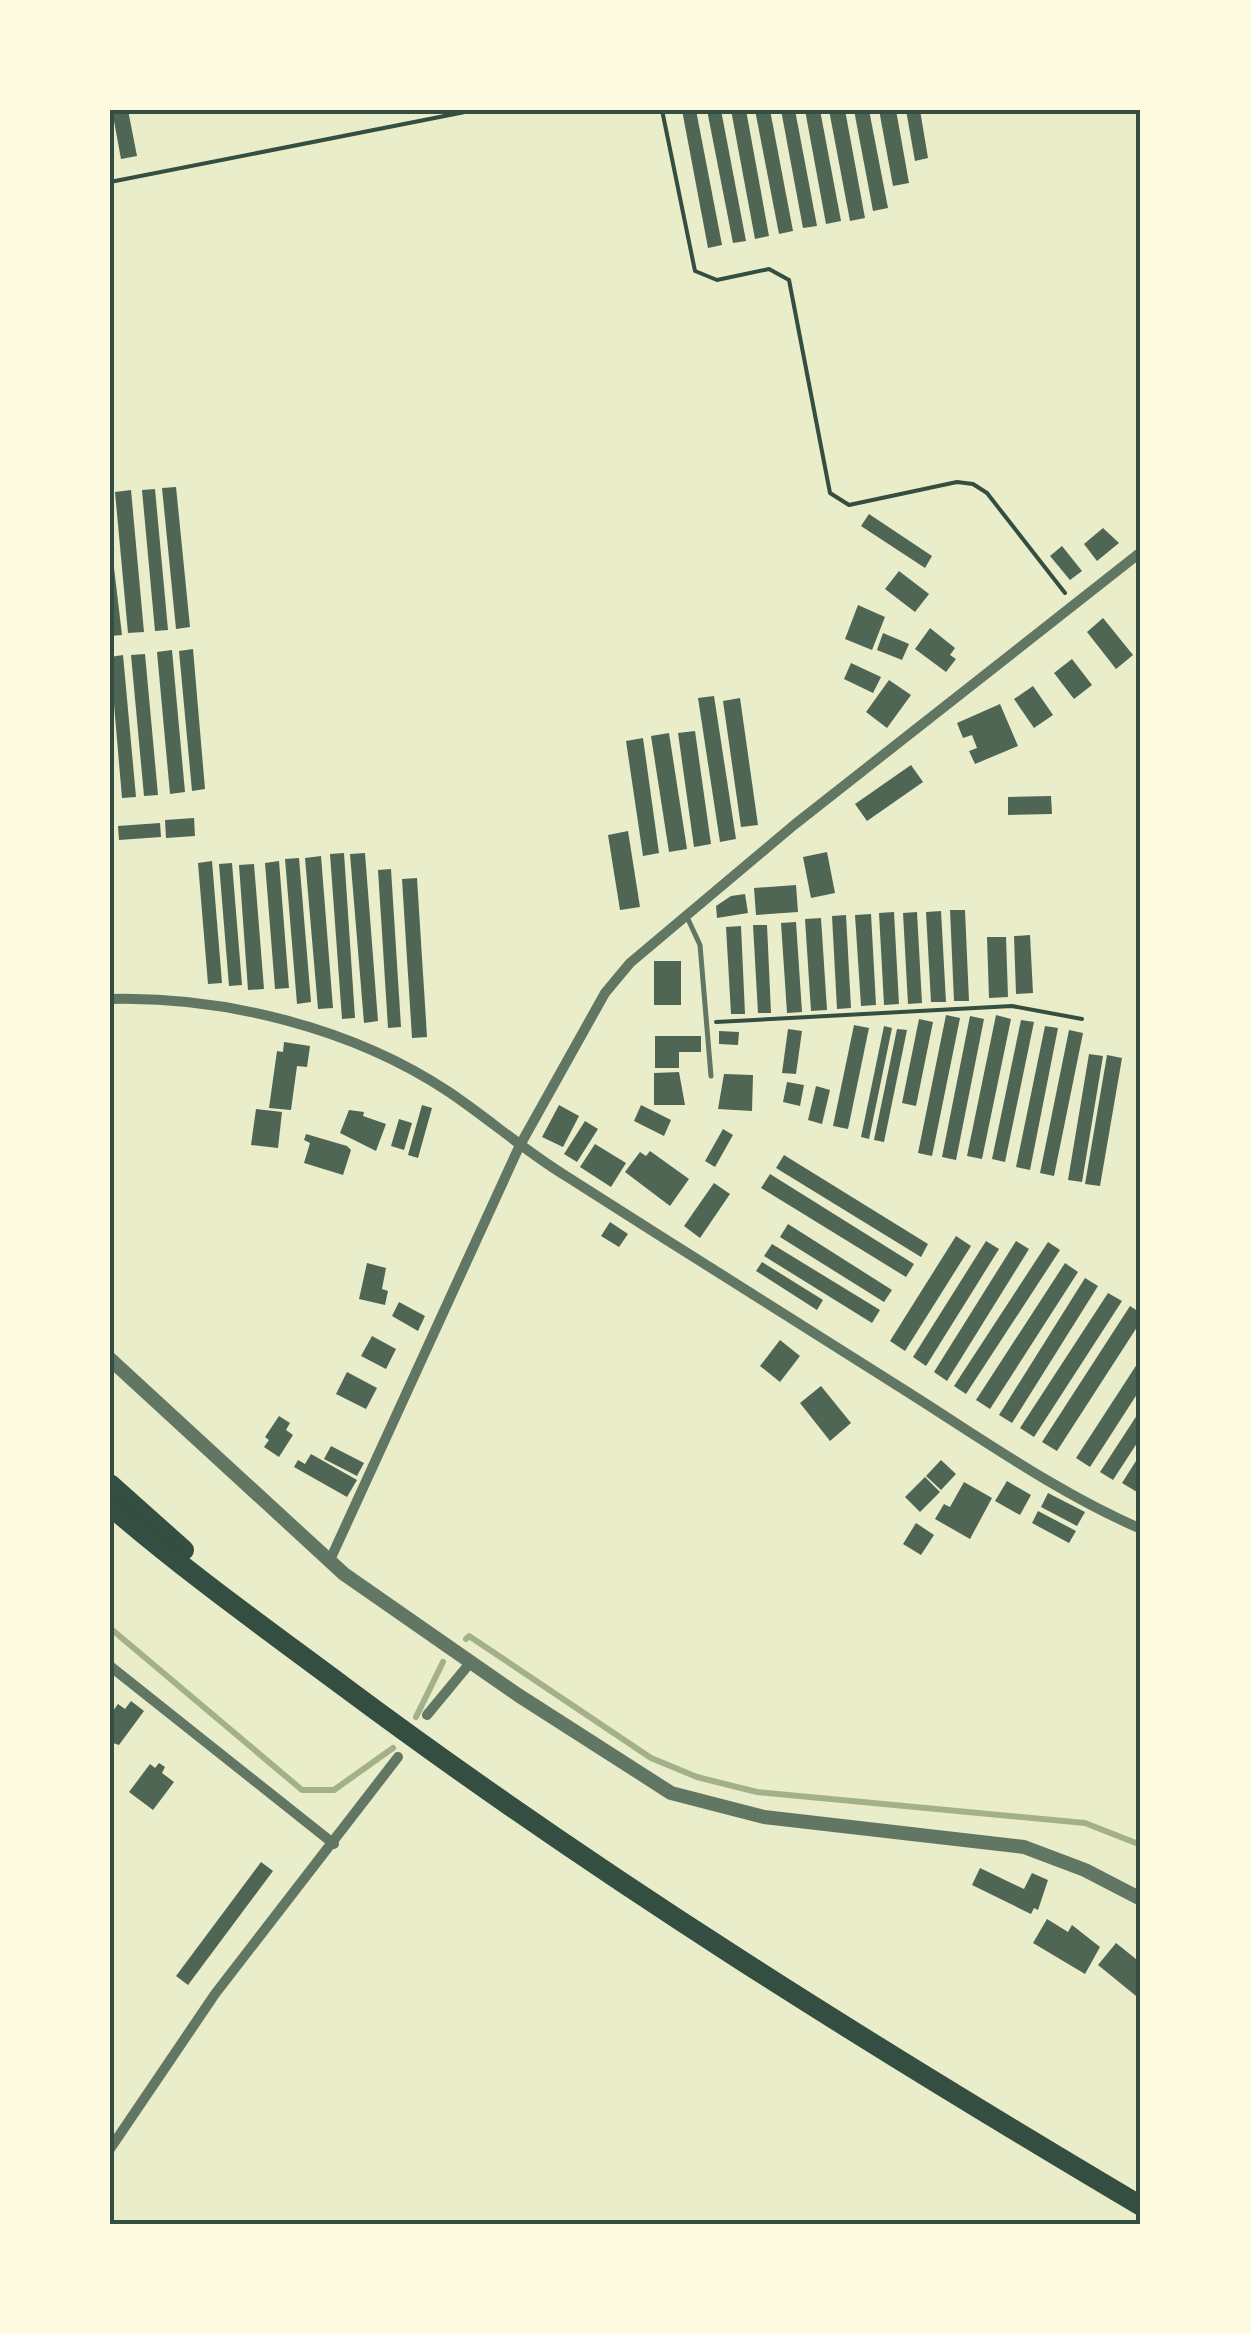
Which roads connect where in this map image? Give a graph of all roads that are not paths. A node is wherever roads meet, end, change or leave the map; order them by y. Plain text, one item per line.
1 (1141, 552) edge
2 (687, 916) junction
3 (110, 999) edge
4 (711, 1076) dead end
5 (519, 1147) junction
6 (110, 1359) edge
7 (110, 1484) edge
8 (110, 1506) edge
9 (1141, 1529) edge
10 (330, 1560) junction
11 (281, 1640) junction
12 (470, 1663) junction
13 (110, 1666) edge
14 (427, 1715) dead end
15 (398, 1757) dead end
16 (334, 1844) junction
17 (1141, 1899) edge
18 (110, 2150) edge
19 (1141, 2206) edge

1 - 2 street
2 - 4 lane
2 - 5 street
3 - 5 street
5 - 9 street
5 - 10 street
6 - 10 street
7 - 11 highway
8 - 11 highway
10 - 12 street
11 - 19 highway
12 - 14 street
12 - 17 street
13 - 16 street
15 - 16 street
16 - 18 street

